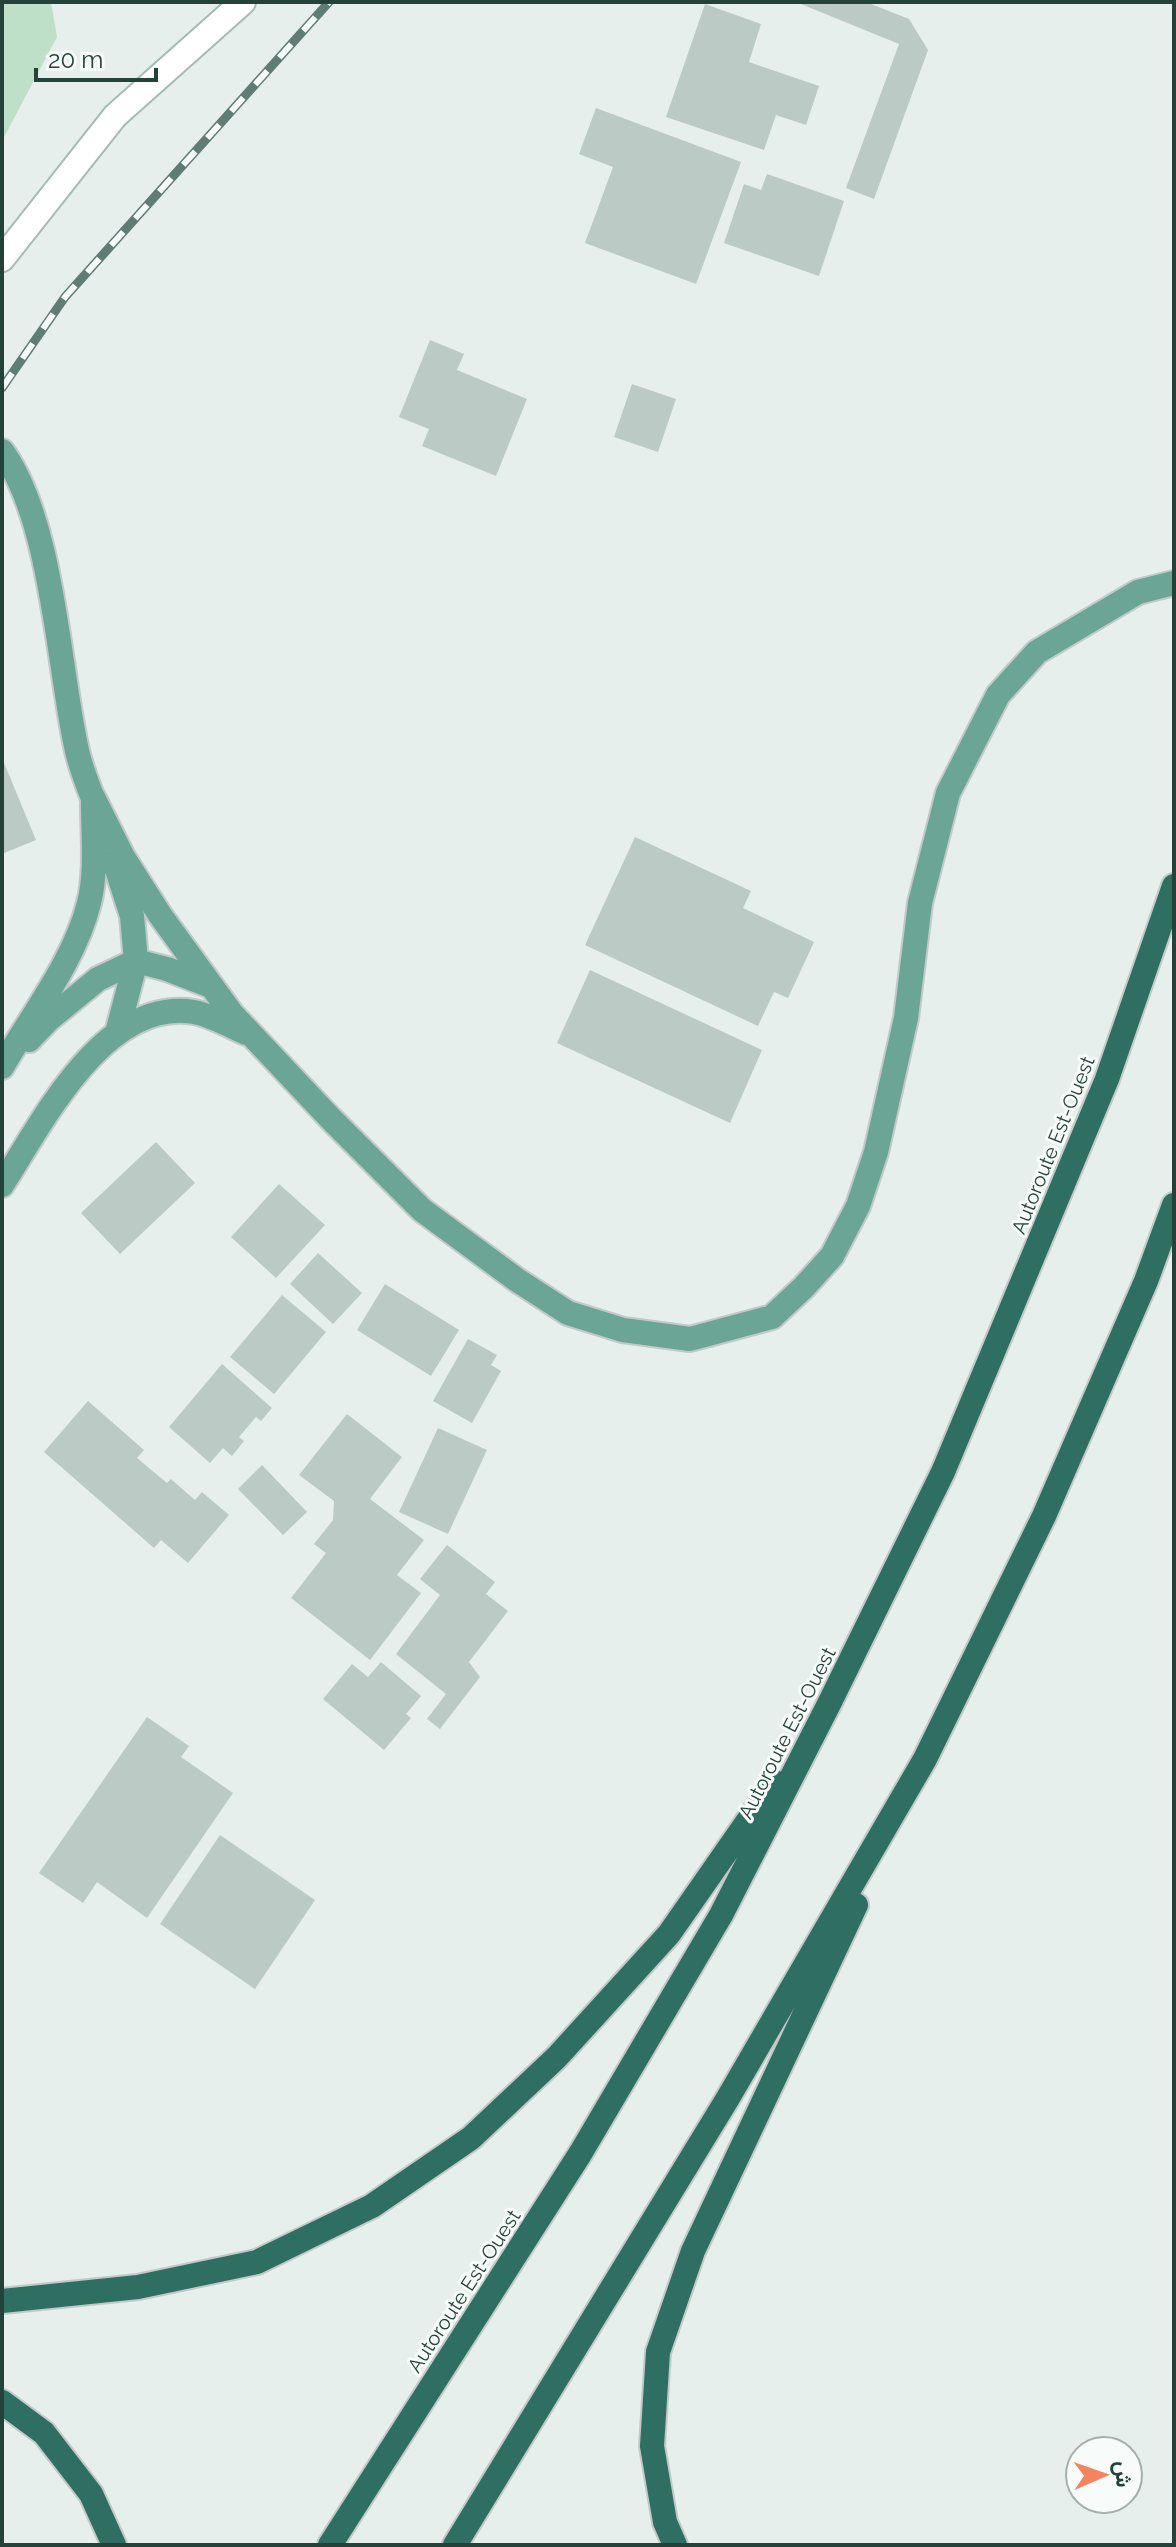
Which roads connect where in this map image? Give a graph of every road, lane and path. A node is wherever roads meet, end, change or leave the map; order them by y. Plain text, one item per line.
1 (243, 2) edge
2 (2, 259) edge
3 (2, 451) edge
4 (1174, 583) edge
5 (93, 797) junction
6 (1174, 886) edge
7 (136, 961) junction
8 (211, 986) junction
9 (117, 1033) junction
10 (251, 1035) junction
11 (2, 1067) edge
12 (2, 1185) edge
13 (1174, 1205) edge
14 (829, 1704) junction
15 (925, 1759) junction
16 (2, 2301) edge
17 (2, 2402) edge
18 (114, 2545) edge
19 (330, 2545) edge
20 (455, 2545) edge
21 (675, 2545) edge

1 - 2 main road
3 - 5 main road
4 - 10 main road
5 - 7 main road
5 - 8 main road
5 - 11 main road
6 - 14 highway, Autoroute Est-Ouest
7 - 8 main road
7 - 9 main road
7 - 11 main road
8 - 10 main road
9 - 10 main road
9 - 12 main road
13 - 15 highway
14 - 16 highway
14 - 19 highway, Autoroute Est-Ouest
15 - 20 highway
15 - 21 highway
17 - 18 highway

